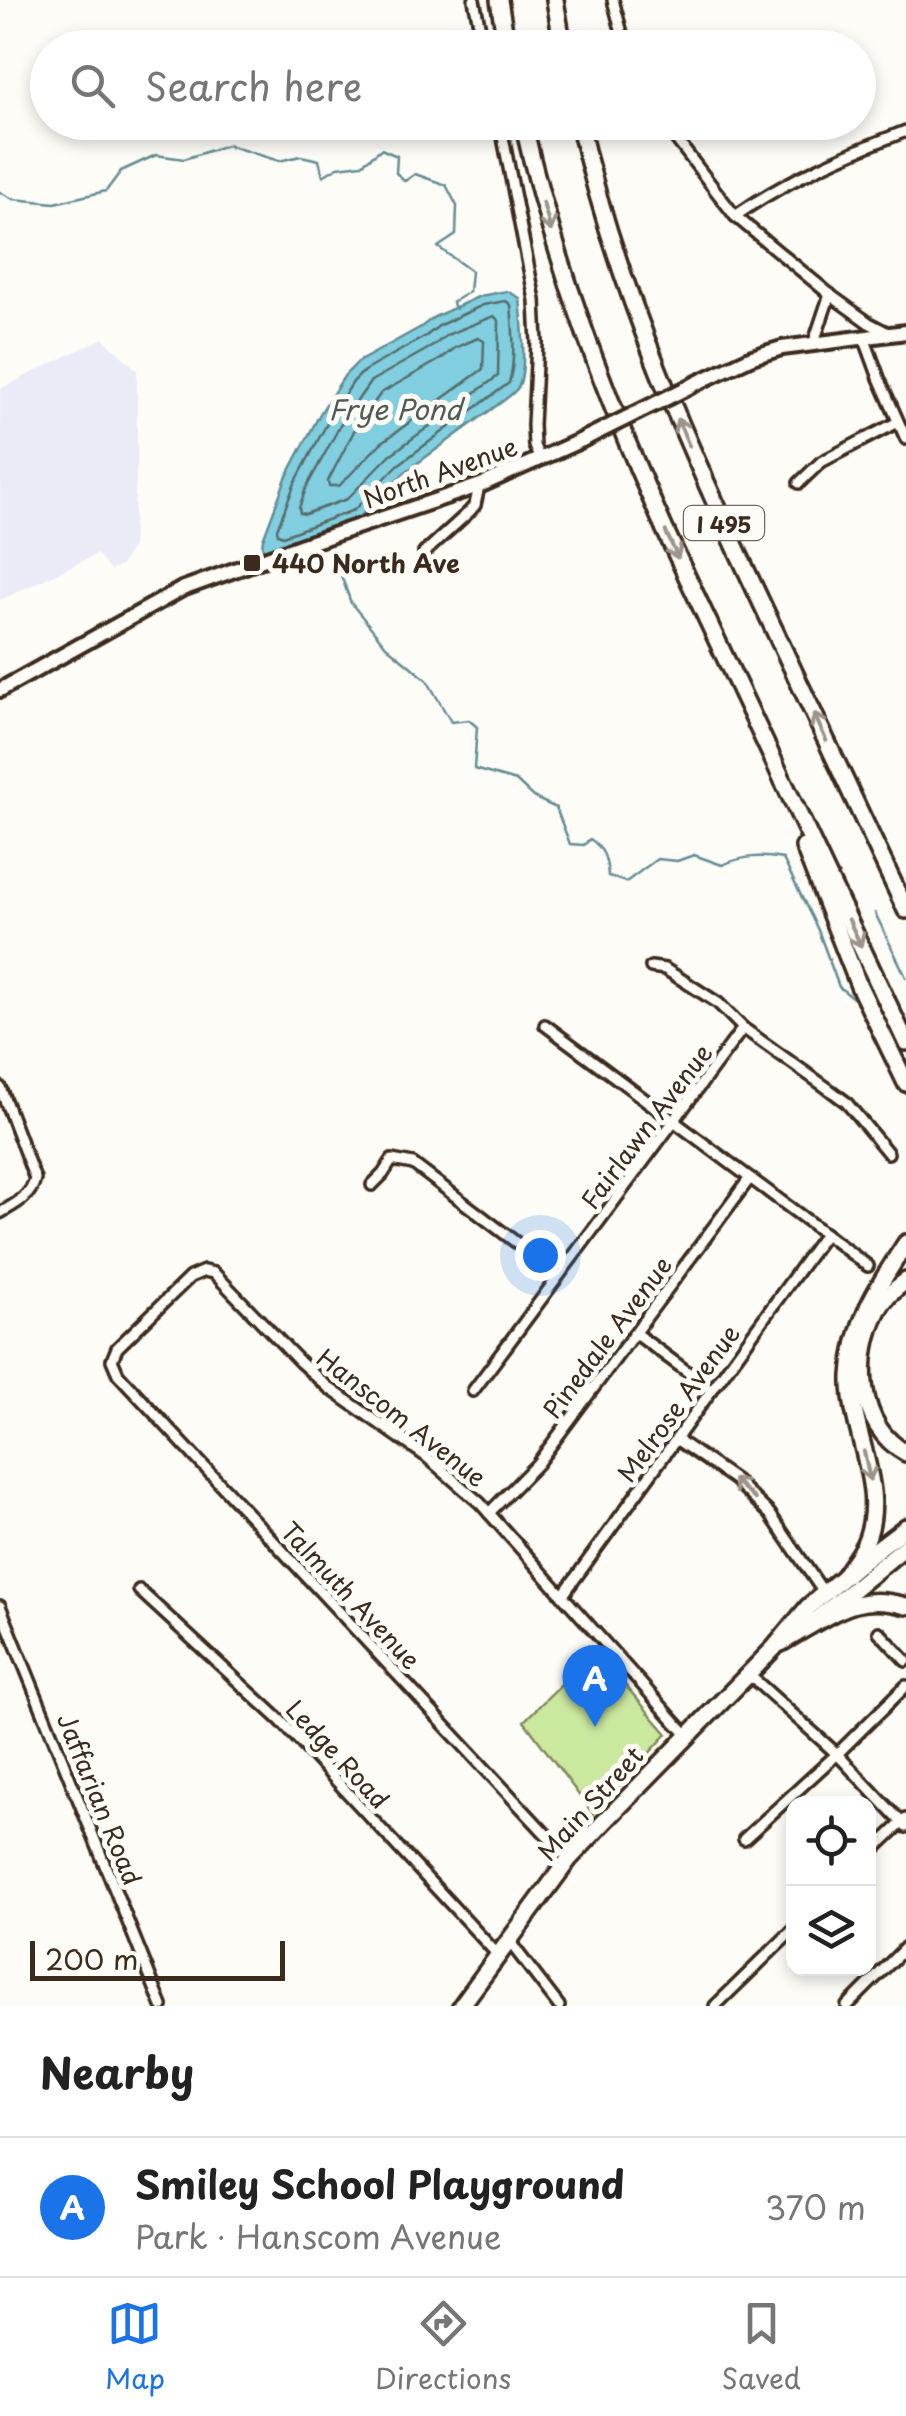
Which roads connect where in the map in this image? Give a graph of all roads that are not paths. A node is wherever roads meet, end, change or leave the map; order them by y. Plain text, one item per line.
1 (474, 0) edge
2 (498, 0) edge
3 (555, 0) edge
4 (613, 0) edge
5 (480, 30) edge
6 (504, 30) edge
7 (560, 30) edge
8 (621, 30) edge
9 (906, 131) edge
10 (504, 140) edge
11 (528, 140) edge
12 (584, 140) edge
13 (677, 140) edge
14 (735, 216) junction
15 (830, 294) junction
16 (906, 332) edge
17 (890, 334) junction
18 (864, 336) junction
19 (814, 342) junction
20 (898, 422) junction
21 (906, 439) edge
22 (540, 459) junction
23 (799, 483) dead end
24 (478, 486) junction
25 (424, 554) dead end
26 (0, 690) edge
27 (768, 750) junction
28 (842, 773) junction
29 (906, 886) edge
30 (906, 910) edge
31 (651, 967) dead end
32 (545, 1025) dead end
33 (743, 1028) junction
34 (906, 1042) edge
35 (906, 1083) edge
36 (0, 1087) edge
37 (674, 1121) junction
38 (888, 1153) dead end
39 (750, 1178) junction
40 (372, 1185) dead end
41 (0, 1213) edge
42 (825, 1234) junction
43 (906, 1243) edge
44 (868, 1266) dead end
45 (207, 1271) joint
46 (559, 1275) junction
47 (906, 1281) edge
48 (635, 1333) junction
49 (712, 1390) junction
50 (472, 1391) dead end
51 (676, 1439) junction
52 (906, 1453) edge
53 (490, 1513) junction
54 (906, 1527) edge
55 (906, 1546) edge
56 (844, 1576) junction
57 (140, 1590) dead end
58 (824, 1593) junction
59 (563, 1596) junction
60 (0, 1606) edge
61 (906, 1606) edge
62 (806, 1628) junction
63 (878, 1632) dead end
64 (774, 1648) junction
65 (906, 1660) edge
66 (748, 1673) junction
67 (906, 1686) edge
68 (687, 1735) junction
69 (837, 1754) junction
70 (905, 1822) edge
71 (744, 1839) dead end
72 (876, 1848) edge
73 (570, 1860) junction
74 (786, 1937) edge
75 (509, 1941) junction
76 (906, 1947) edge
77 (498, 1955) junction
78 (162, 2006) edge
79 (461, 2006) edge
80 (559, 2006) edge
81 (715, 2006) edge
82 (847, 2006) edge

1 - 5 street
2 - 6 highway
3 - 7 highway
4 - 8 street
9 - 14 street
10 - 22 street
11 -> 27 highway, I 495
28 -> 12 highway, I 495
13 - 14 street
14 - 15 street
15 - 17 street
15 - 19 street
16 - 17 main road, North Avenue
17 - 18 main road, North Avenue
18 - 19 main road, North Avenue
18 - 20 street
19 - 22 main road, North Avenue, bridge
20 - 21 street
20 - 23 street
22 - 24 main road, North Avenue
24 - 25 street
24 - 26 main road, North Avenue
27 -> 34 highway, I 495
27 - 35 highway
28 - 29 highway
28 - 30 highway, I 495
31 - 33 street
32 - 37 street
33 - 37 street, Fairlawn Avenue
33 - 38 street
36 - 41 street
37 - 39 street
37 - 46 street, Fairlawn Avenue
39 - 42 street
39 - 48 street, Pinedale Avenue
40 - 46 street
42 - 44 street
42 - 49 street, Melrose Avenue
43 -> 56 highway
45 - 53 street, Hanscom Avenue
45 - 73 street, Talmuth Avenue
46 - 50 street, Fairlawn Avenue
47 - 52 highway
48 - 49 street
48 - 53 street, Pinedale Avenue
49 - 51 street, Melrose Avenue
58 -> 51 street
51 - 59 street, Melrose Avenue
53 - 59 street, Hanscom Avenue
54 - 56 highway, Main Street
55 - 62 highway, Main Street
56 - 58 highway, Main Street
57 - 77 street, Ledge Road
58 - 64 highway, Main Street
59 - 68 street, Hanscom Avenue
60 - 78 street, Jaffarian Road
61 - 62 highway
62 - 64 highway, Main Street
63 - 65 street
64 - 66 highway, Main Street
66 - 68 highway, Main Street
66 - 69 street
67 - 69 street
68 - 73 highway, Main Street
69 - 70 street
69 - 71 street
70 - 72 street
73 - 75 highway, Main Street
74 - 81 street
75 - 77 highway, Main Street
75 - 80 street
76 - 82 street
77 - 79 highway, Main Street

